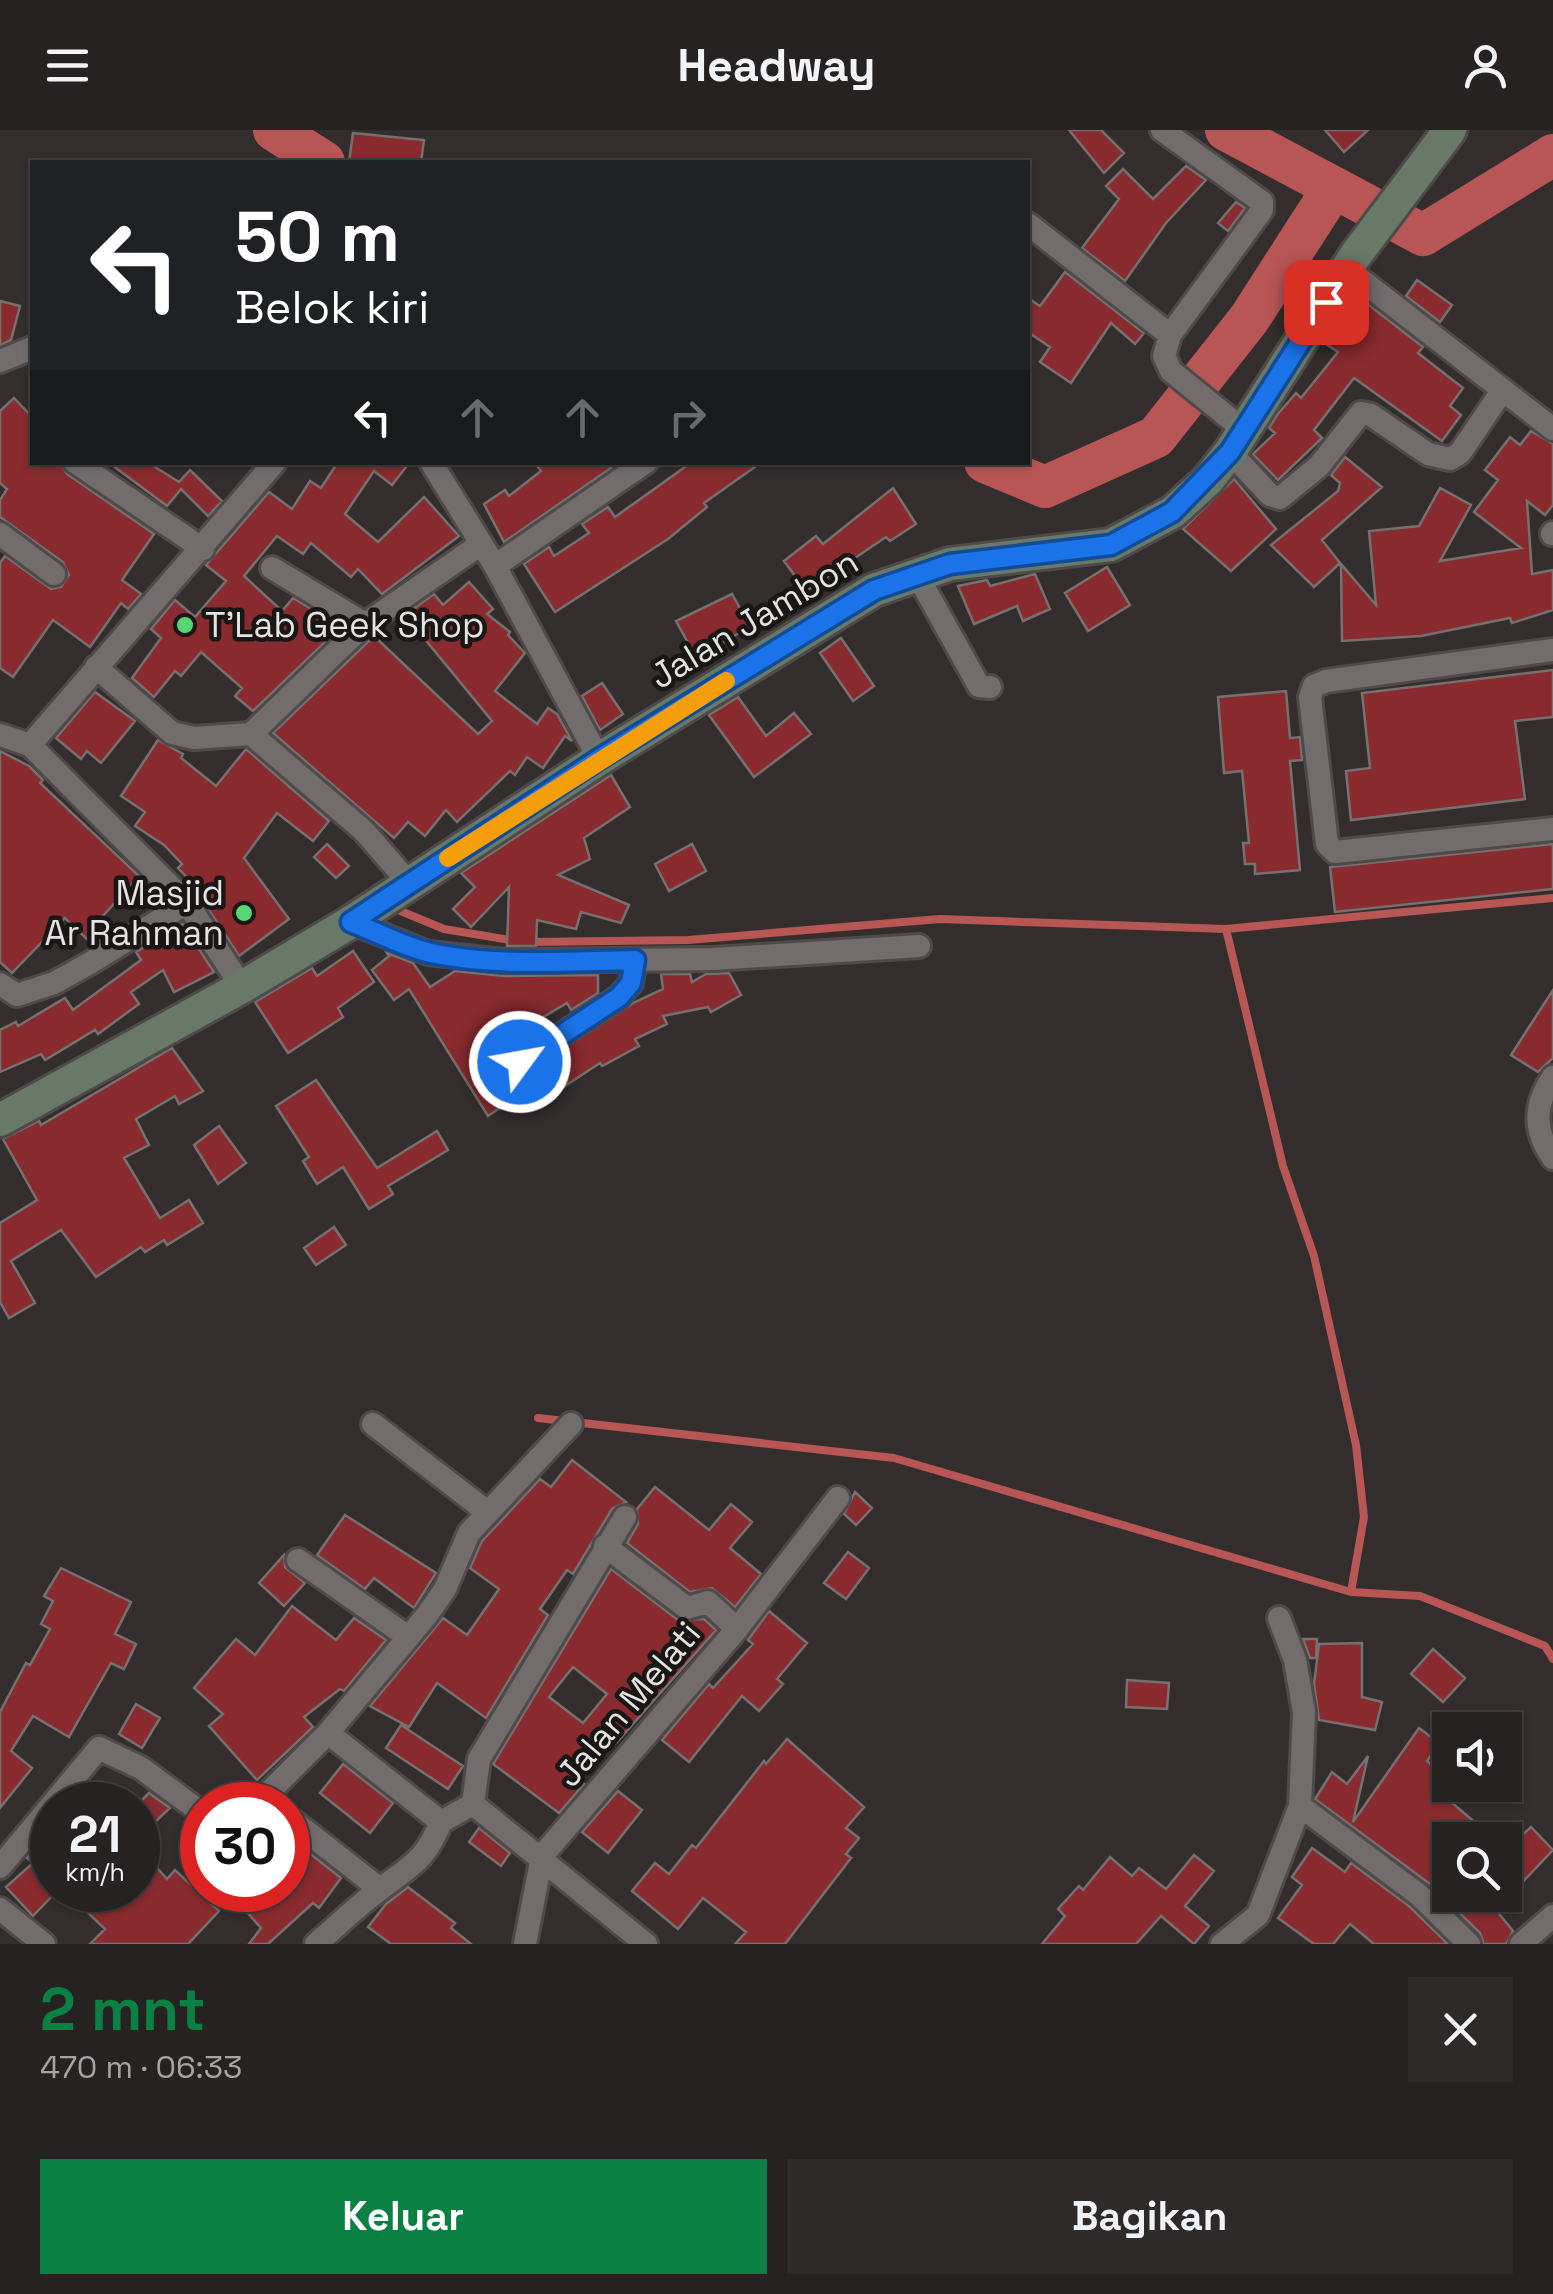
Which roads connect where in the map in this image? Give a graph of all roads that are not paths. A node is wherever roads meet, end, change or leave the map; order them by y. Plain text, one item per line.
1 (1162, 130) edge
2 (1443, 137) edge
3 (1030, 226) edge
4 (1351, 263) junction
5 (1170, 335) junction
6 (30, 349) edge
7 (0, 360) edge
8 (1502, 391) junction
9 (1553, 429) edge
10 (1238, 442) junction
11 (79, 465) edge
12 (272, 465) edge
13 (433, 465) edge
14 (642, 465) edge
15 (0, 534) edge
16 (482, 544) junction
17 (202, 549) junction
18 (495, 566) junction
19 (272, 568) dead end
20 (916, 573) junction
21 (54, 574) dead end
22 (365, 624) junction
23 (1553, 650) edge
24 (96, 667) junction
25 (990, 687) dead end
26 (252, 734) junction
27 (0, 735) edge
28 (30, 746) junction
29 (599, 759) junction
30 (1553, 828) edge
31 (410, 884) junction
32 (188, 904) junction
33 (351, 922) junction
34 (919, 946) dead end
35 (635, 960) junction
36 (0, 984) edge
37 (242, 988) junction
38 (520, 1062) dead end
39 (1553, 1077) edge
40 (0, 1120) edge
41 (1553, 1158) edge
42 (373, 1424) dead end
43 (571, 1424) dead end
44 (838, 1498) dead end
45 (486, 1511) junction
46 (626, 1517) dead end
47 (606, 1546) junction
48 (298, 1560) dead end
49 (1279, 1618) dead end
50 (737, 1629) junction
51 (408, 1637) junction
52 (328, 1733) junction
53 (283, 1782) edge
54 (180, 1797) edge
55 (473, 1804) junction
56 (1300, 1806) junction
57 (441, 1822) junction
58 (310, 1835) edge
59 (542, 1856) junction
60 (0, 1867) edge
61 (380, 1889) junction
62 (0, 1908) edge
63 (1553, 1916) edge
64 (44, 1944) edge
65 (316, 1944) edge
66 (525, 1944) edge
67 (646, 1944) edge
68 (1222, 1944) edge
69 (1469, 1944) edge
70 (1521, 1944) edge

1 - 5 street
2 - 4 main road, Jalan Jambon
3 - 5 street
4 - 8 street
4 - 10 main road, Jalan Jambon
5 - 10 street
6 - 7 street
8 - 9 street
8 - 10 street
10 - 20 main road, Jalan Jambon
11 - 17 street
12 - 17 street
13 - 16 street
14 - 18 street
15 - 21 street
16 - 18 street
16 - 22 street
17 - 24 street
18 - 29 street
19 - 22 street
20 - 25 street
20 - 29 main road, Jalan Jambon
22 - 26 street
23 - 30 street
24 - 26 street
24 - 28 street
26 - 31 street
27 - 28 street
28 - 32 street
29 - 31 main road, Jalan Jambon
31 - 33 main road, Jalan Jambon
32 - 36 street
32 - 37 street
33 - 35 street
33 - 37 main road, Jalan Jambon
34 - 35 street
35 - 38 street
37 - 40 main road, Jalan Jambon
39 - 41 street
42 - 45 street
43 - 45 street
44 - 50 street
45 - 51 street
46 - 47 street
47 - 50 street, Jalan Melati
47 - 55 street
48 - 51 street
49 - 56 street
50 - 59 street, Jalan Melati
51 - 52 street
52 - 53 street
52 - 57 street
54 - 60 street
55 - 57 street
55 - 59 street
56 - 68 street
56 - 69 street
57 - 61 street
58 - 61 street
59 - 66 street
59 - 67 street
61 - 65 street
62 - 64 street
63 - 70 street

